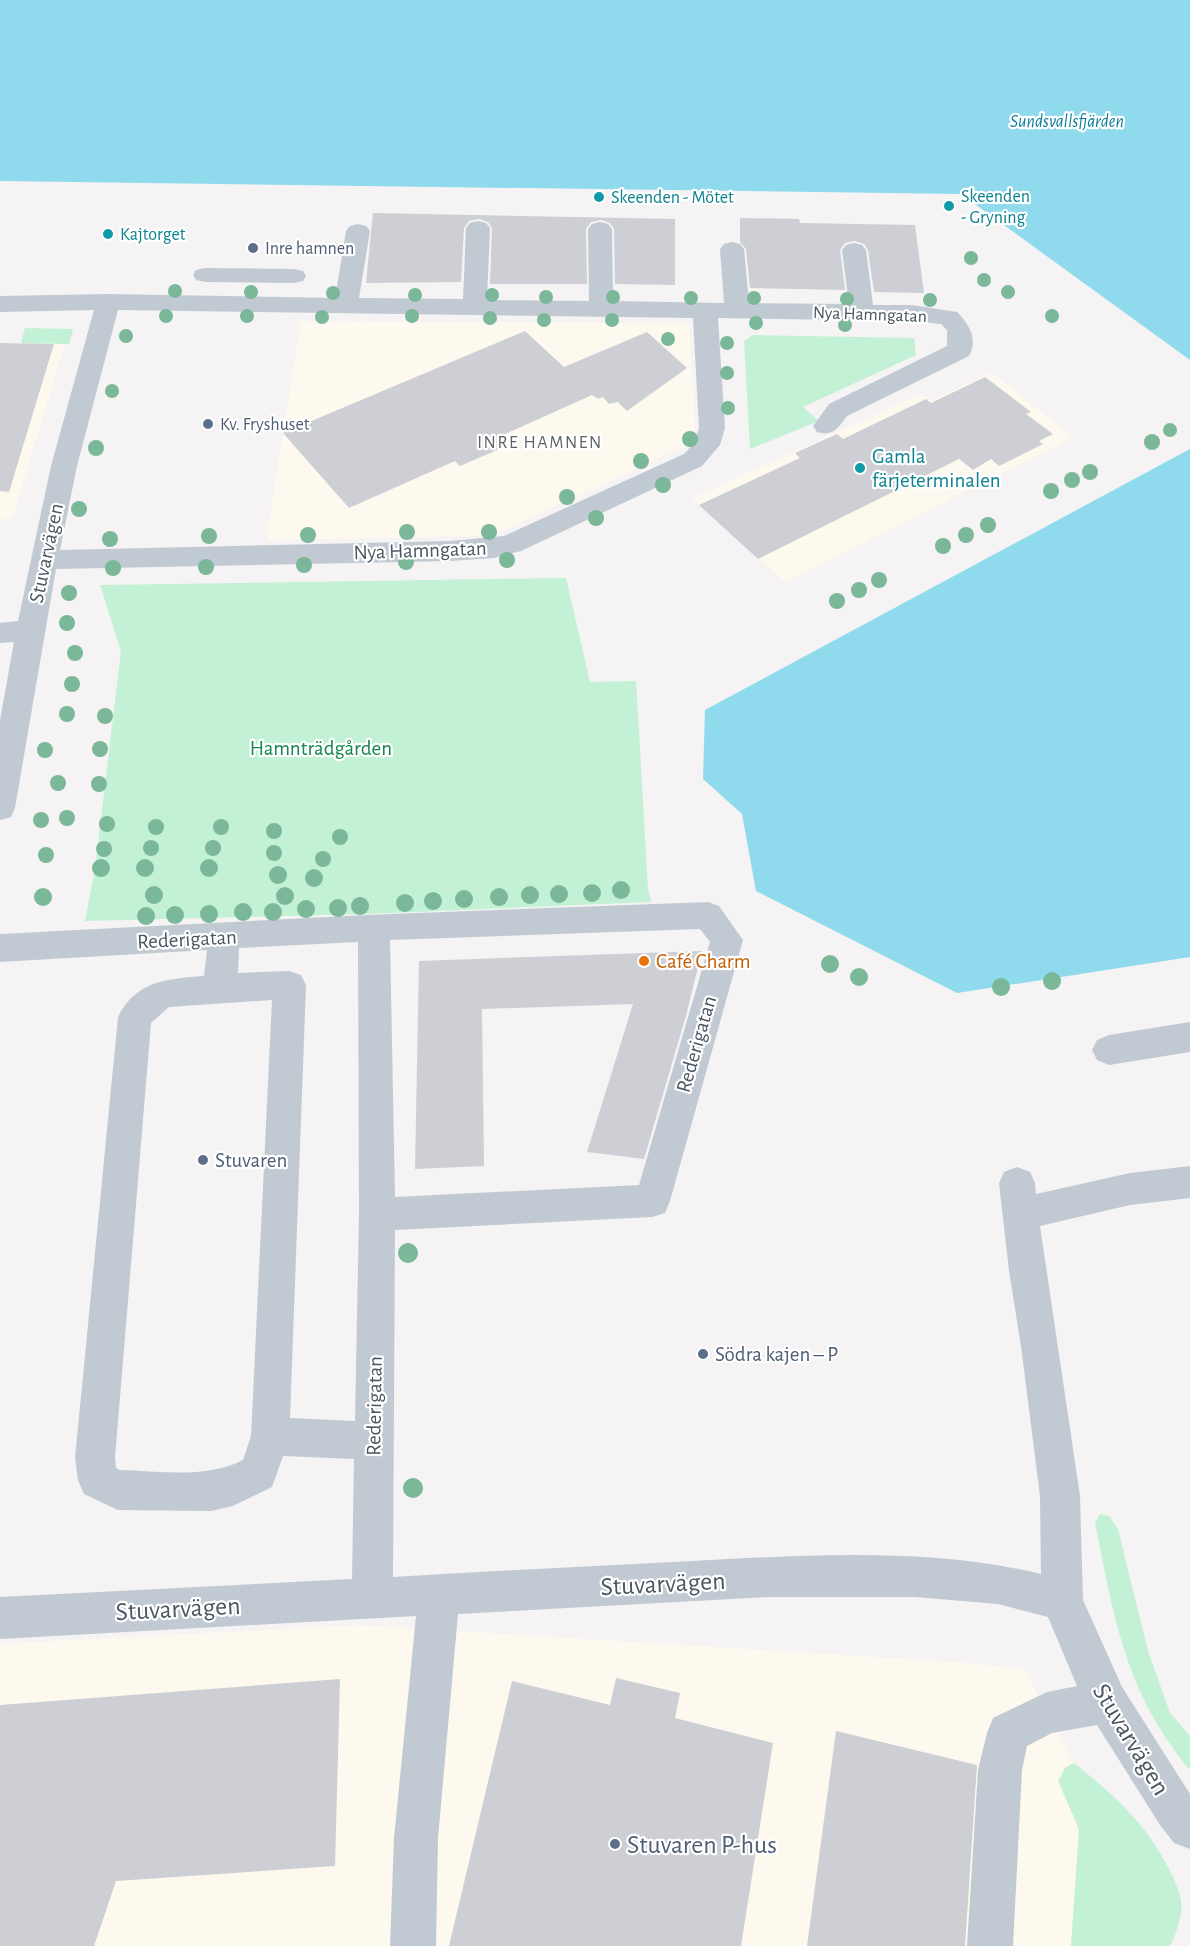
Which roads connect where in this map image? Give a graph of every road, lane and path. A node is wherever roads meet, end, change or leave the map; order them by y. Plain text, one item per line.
1 (478, 228) dead end
2 (600, 229) dead end
3 (358, 231) dead end
4 (732, 249) dead end
5 (854, 250) dead end
6 (205, 275) dead end
7 (294, 276) dead end
8 (108, 302) junction
9 (2, 303) edge
10 (346, 306) junction
11 (475, 306) junction
12 (601, 308) junction
13 (705, 310) junction
14 (737, 311) junction
15 (862, 312) junction
16 (826, 426) dead end
17 (45, 560) junction
18 (30, 630) junction
19 (0, 633) edge
20 (0, 808) edge
21 (374, 929) junction
22 (224, 937) junction
23 (0, 948) edge
24 (220, 988) junction
25 (1190, 1037) edge
26 (1109, 1050) dead end
27 (1190, 1182) edge
28 (376, 1214) junction
29 (270, 1437) junction
30 (373, 1441) junction
31 (438, 1594) junction
32 (372, 1598) junction
33 (1062, 1600) junction
34 (0, 1618) edge
35 (1107, 1702) junction
36 (1190, 1827) edge
37 (413, 1946) edge
38 (990, 1946) edge

1 - 11 street
2 - 12 street
3 - 10 street
4 - 14 street
5 - 15 street
6 - 7 street
8 - 9 street, Nya Hamngatan
8 - 10 street, Nya Hamngatan
8 - 17 street, Stuvarvägen
10 - 11 street, Nya Hamngatan
11 - 12 street, Nya Hamngatan
12 - 13 street, Nya Hamngatan
13 - 14 street, Nya Hamngatan
13 - 17 street, Nya Hamngatan
14 - 15 street, Nya Hamngatan
15 - 16 street, Nya Hamngatan
17 - 18 street, Stuvarvägen
18 - 19 street
18 - 20 street, Stuvarvägen
21 - 22 street, Rederigatan
21 - 28 street, Rederigatan
21 - 28 street, Rederigatan
22 - 23 street, Rederigatan
22 - 24 street
24 - 29 street
24 - 29 street
25 - 26 street
27 - 33 street
28 - 30 street, Rederigatan
29 - 30 street
30 - 32 street, Rederigatan
31 - 32 street, Stuvarvägen
31 - 33 street, Stuvarvägen
31 - 37 street
32 - 34 street, Stuvarvägen
33 - 35 street, Stuvarvägen
35 - 36 street, Stuvarvägen
35 - 38 street

